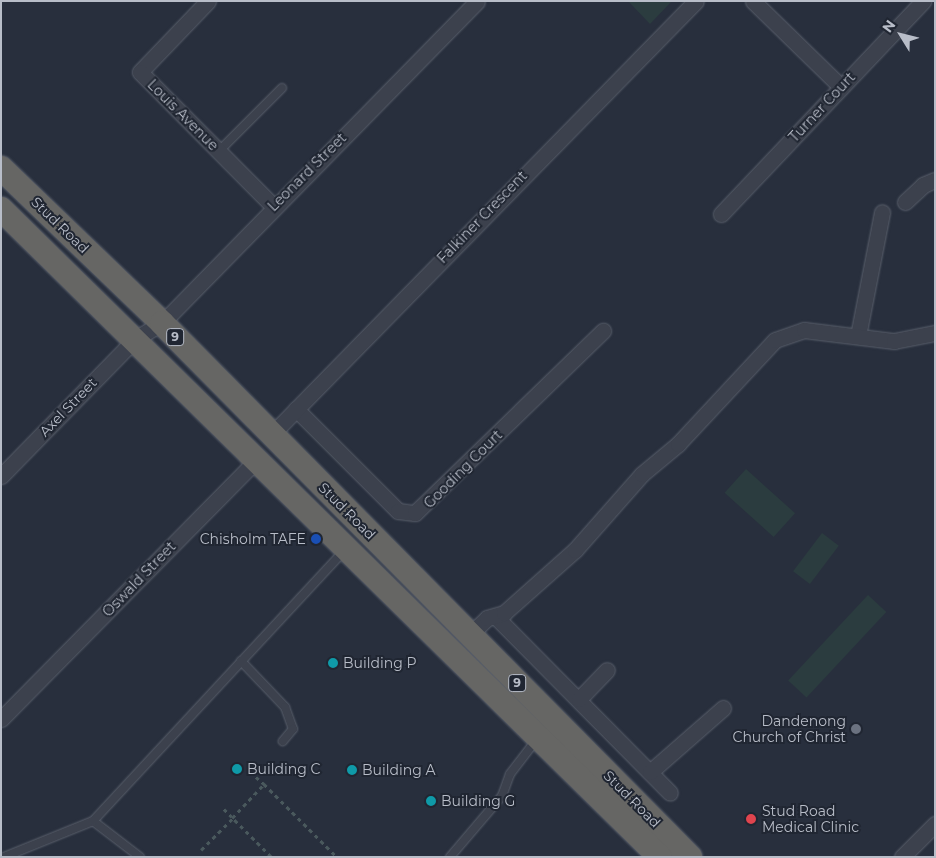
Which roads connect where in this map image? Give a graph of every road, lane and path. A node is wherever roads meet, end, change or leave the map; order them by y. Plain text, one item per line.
1 (208, 1) edge
2 (696, 1) edge
3 (753, 1) edge
4 (923, 1) edge
5 (473, 3) edge
6 (282, 88) dead end
7 (841, 88) junction
8 (219, 152) junction
9 (1, 168) edge
10 (935, 180) edge
11 (905, 202) dead end
12 (273, 206) junction
13 (1, 209) edge
14 (882, 212) dead end
15 (721, 214) dead end
16 (162, 323) junction
17 (603, 331) dead end
18 (935, 333) edge
19 (858, 336) junction
20 (135, 339) junction
21 (296, 409) junction
22 (271, 435) junction
23 (256, 460) junction
24 (1, 476) edge
25 (347, 549) junction
26 (496, 617) junction
27 (475, 641) junction
28 (241, 661) junction
29 (607, 670) dead end
30 (579, 699) junction
31 (723, 708) dead end
32 (1, 719) edge
33 (545, 731) junction
34 (283, 741) dead end
35 (650, 772) junction
36 (256, 777) dead end
37 (264, 784) junction
38 (670, 793) dead end
39 (224, 809) dead end
40 (232, 818) junction
41 (93, 821) junction
42 (935, 824) edge
43 (200, 850) dead end
44 (4, 857) edge
45 (140, 857) edge
46 (271, 857) edge
47 (337, 857) edge
48 (450, 857) edge
49 (660, 857) edge
50 (690, 857) edge
51 (902, 857) edge

1 - 8 street, Louis Avenue
2 - 21 street, Falkiner Crescent
3 - 7 street
4 - 7 street, Turner Court
5 - 12 street, Leonard Street
6 - 8 lane
7 - 15 street, Turner Court
8 - 12 street, Louis Avenue
9 - 16 highway, Stud Road / 9
10 - 11 street
12 - 16 street, Leonard Street
13 - 20 highway, Stud Road / 9
14 - 19 street
16 - 20 street, Leonard Street
16 - 22 highway, Stud Road / 9
17 - 21 street, Gooding Court
18 - 19 street
19 - 26 street
20 - 23 highway, Stud Road / 9
20 - 24 street, Axel Street
21 - 22 street, Falkiner Crescent
22 - 23 highway, Oswald Street
22 - 27 highway, Stud Road / 9
23 - 25 highway, Stud Road / 9
23 - 32 street, Oswald Street
25 - 28 lane
25 - 33 highway, Stud Road / 9
26 - 27 street
26 - 30 street
27 - 33 lane
27 - 50 highway, Stud Road / 9
28 - 34 lane
28 - 41 lane
29 - 30 street
30 - 35 street
31 - 35 street
33 - 48 lane
33 - 49 highway, Stud Road / 9
35 - 38 street
36 - 37 path
37 - 40 path
37 - 47 path
39 - 40 path
40 - 43 path
40 - 46 path
41 - 44 lane
41 - 45 lane
42 - 51 street

